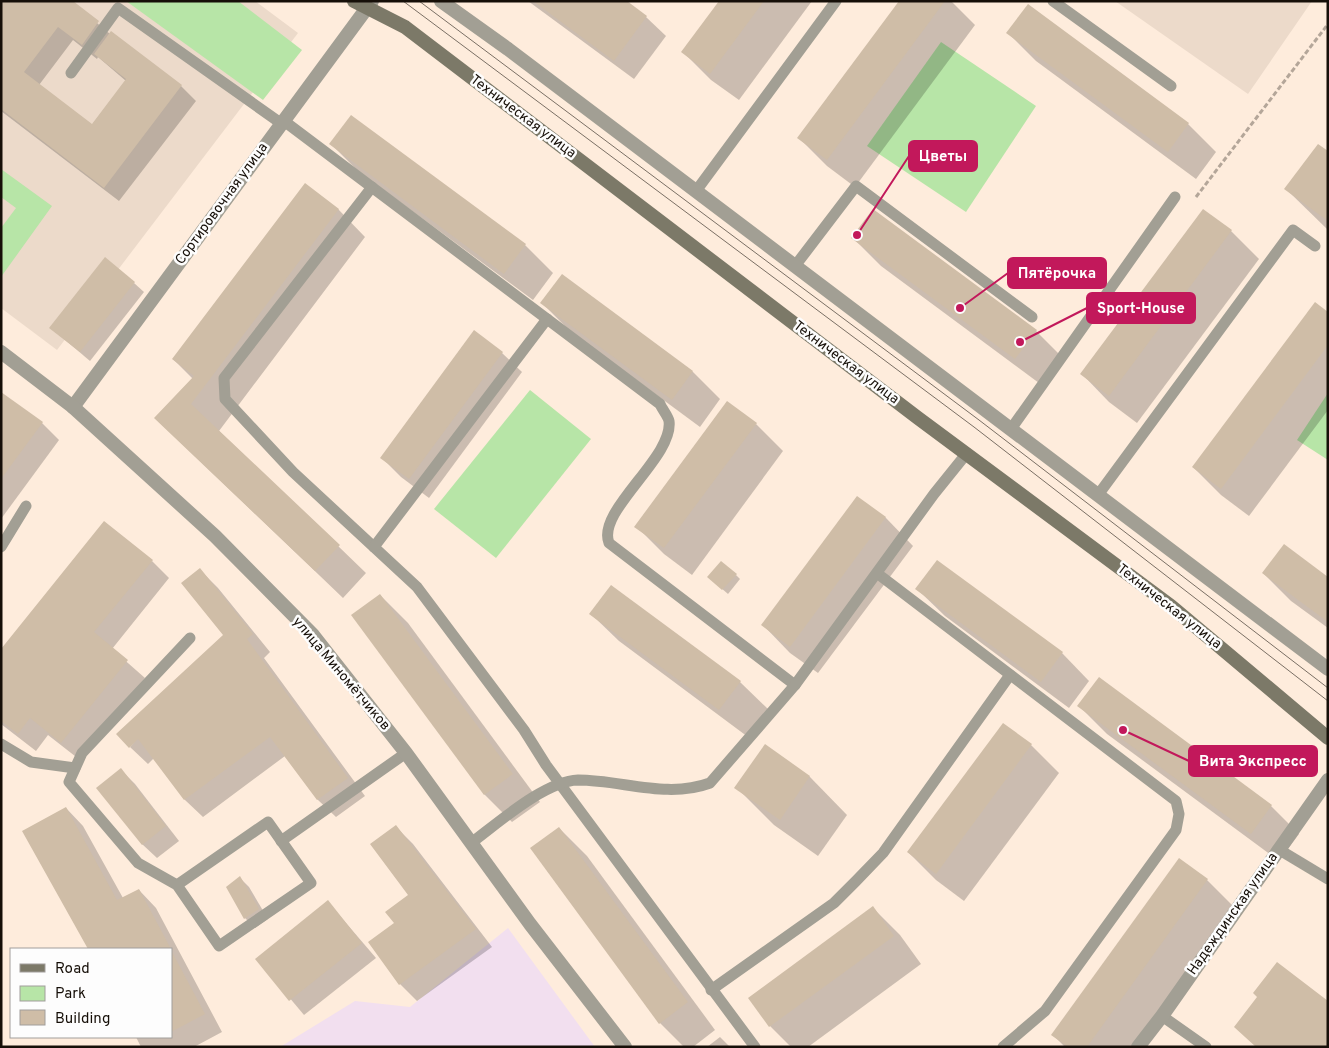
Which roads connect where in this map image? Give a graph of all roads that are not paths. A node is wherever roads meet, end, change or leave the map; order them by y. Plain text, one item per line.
1 (354, 1) edge
2 (441, 1) edge
3 (836, 1) edge
4 (1053, 1) edge
5 (370, 4) edge
6 (113, 5) edge
7 (71, 73) dead end
8 (1171, 86) dead end
9 (283, 123) junction
10 (372, 187) junction
11 (696, 191) junction
12 (1175, 197) dead end
13 (1315, 246) dead end
14 (795, 266) junction
15 (1032, 317) dead end
16 (547, 319) junction
17 (1, 352) edge
18 (72, 407) junction
19 (1011, 428) junction
20 (967, 454) junction
21 (1098, 495) junction
22 (26, 506) dead end
23 (1, 546) edge
24 (374, 547) junction
25 (882, 577) dead end
26 (190, 638) dead end
27 (1328, 669) edge
28 (1010, 675) junction
29 (795, 685) junction
30 (1328, 738) edge
31 (1, 744) edge
32 (406, 753) junction
33 (75, 768) junction
34 (1328, 780) edge
35 (560, 784) junction
36 (281, 841) junction
37 (471, 842) junction
38 (1278, 849) junction
39 (1328, 879) edge
40 (177, 885) junction
41 (711, 990) junction
42 (1162, 1016) junction
43 (625, 1047) edge
44 (755, 1047) edge
45 (1004, 1047) edge
46 (1138, 1047) edge
47 (1206, 1047) edge

1 - 5 main road, Техническая улица
2 - 11 street
3 - 11 lane
4 - 8 lane
5 - 9 street, Сортировочная улица
5 - 20 main road, Техническая улица
6 - 7 lane
6 - 9 lane
9 - 10 lane
9 - 18 street, Сортировочная улица
10 - 16 lane
10 - 24 lane
11 - 14 street
12 - 19 lane
13 - 21 lane
14 - 15 lane
14 - 19 street
16 - 24 lane
16 - 29 lane
17 - 18 street, улица Миномётчиков
18 - 32 street, улица Миномётчиков
19 - 21 street
20 - 29 lane
20 - 30 main road, Техническая улица
21 - 27 street
22 - 23 lane
24 - 35 lane
25 - 28 lane
26 - 33 lane
28 - 41 lane
28 - 45 lane
29 - 35 lane
31 - 33 lane
32 - 36 lane
32 - 37 street, улица Миномётчиков
33 - 40 lane
34 - 38 street, Надеждинская улица
35 - 37 lane
35 - 41 lane
36 - 40 lane
36 - 40 lane
37 - 43 street, улица Миномётчиков
38 - 39 lane
38 - 42 street, Надеждинская улица
41 - 44 lane
42 - 46 street, Надеждинская улица
42 - 47 lane

